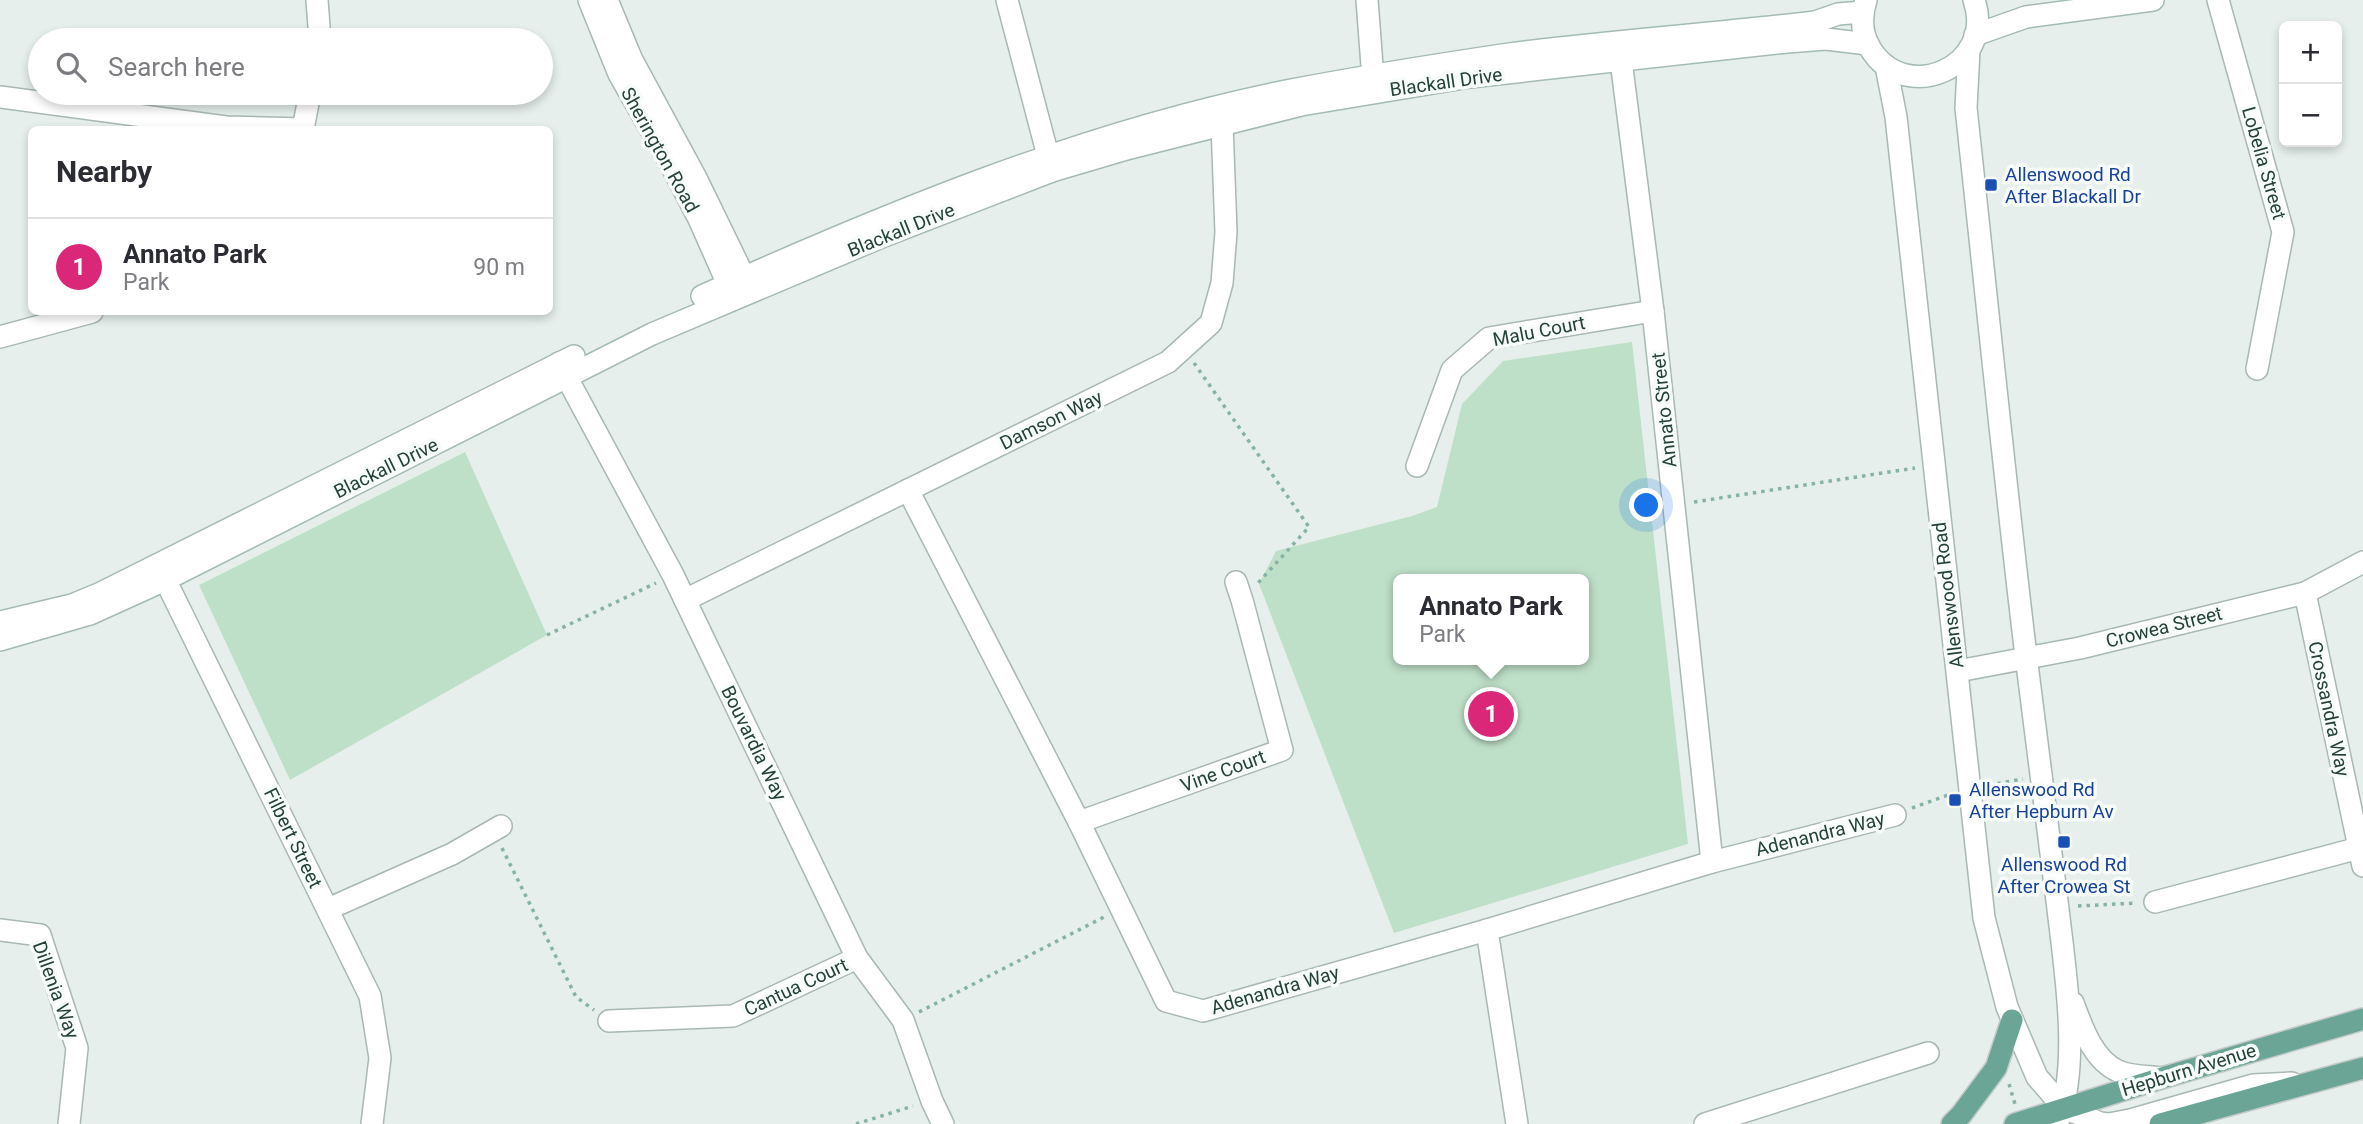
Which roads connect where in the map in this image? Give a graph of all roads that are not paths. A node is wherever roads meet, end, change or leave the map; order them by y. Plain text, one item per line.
1 (317, 0) edge
2 (589, 0) edge
3 (607, 0) edge
4 (1007, 0) edge
5 (1367, 0) edge
6 (1974, 0) edge
7 (2153, 0) edge
8 (2218, 0) edge
9 (1864, 6) edge
10 (319, 28) edge
11 (1972, 42) junction
12 (1868, 44) junction
13 (1620, 51) junction
14 (1886, 66) junction
15 (1373, 84) junction
16 (0, 97) edge
17 (28, 101) edge
18 (58, 105) edge
19 (308, 105) edge
20 (1220, 115) junction
21 (211, 126) edge
22 (304, 126) edge
23 (1050, 163) junction
24 (739, 288) junction
25 (1653, 311) junction
26 (81, 315) edge
27 (0, 337) edge
28 (2257, 369) dead end
29 (563, 370) junction
30 (1417, 466) dead end
31 (908, 490) junction
32 (2363, 562) edge
33 (161, 573) junction
34 (1239, 591) road end
35 (2305, 593) junction
36 (685, 600) junction
37 (0, 622) edge
38 (0, 640) edge
39 (2026, 658) junction
40 (1958, 671) junction
41 (1895, 815) dead end
42 (1079, 822) junction
43 (497, 828) road end
44 (2361, 857) edge
45 (1712, 862) junction
46 (2155, 902) road end
47 (328, 909) junction
48 (0, 930) edge
49 (1487, 930) junction
50 (857, 958) junction
51 (2066, 985) junction
52 (2363, 1019) edge
53 (609, 1020) road end
54 (2012, 1020) junction
55 (1928, 1053) dead end
56 (2363, 1068) edge
57 (2162, 1078) junction
58 (2312, 1082) junction
59 (2060, 1116) edge
60 (2020, 1123) edge
61 (69, 1124) edge
62 (372, 1124) edge
63 (943, 1124) edge
64 (1517, 1124) edge
65 (1705, 1124) edge
66 (1952, 1124) edge
67 (2108, 1124) edge
68 (2160, 1124) edge

1 - 10 street
2 - 24 street, Sherington Road
3 - 24 street, Sherington Road
4 - 23 street
5 - 15 street
6 - 11 street
7 - 11 street
8 - 28 street, Lobelia Street
9 - 12 street
9 - 13 street, Blackall Drive
11 - 14 street
11 - 39 street
12 - 13 street, Blackall Drive
12 - 14 street
13 - 15 street, Blackall Drive
13 - 25 street, Annato Street
14 - 40 street, Allenswood Road
15 - 20 street, Blackall Drive
16 - 17 street
18 - 21 street
19 - 22 street
20 - 23 street, Blackall Drive
20 - 31 street, Damson Way
23 - 24 street, Blackall Drive
24 - 29 street, Blackall Drive
25 - 30 street, Malu Court
25 - 45 street, Annato Street
26 - 27 street
29 - 33 street, Blackall Drive
29 - 36 street, Bouvardia Way
31 - 36 street, Damson Way
31 - 42 street, Adenandra Way
32 - 35 street, Crowea Street
33 - 37 street, Blackall Drive
33 - 38 street, Blackall Drive
33 - 47 street, Filbert Street
34 - 42 street, Vine Court
35 - 39 street, Crowea Street
35 - 44 street, Crossandra Way
36 - 50 street, Bouvardia Way
39 - 40 street, Crowea Street
39 - 51 street
40 - 54 street, Allenswood Road
41 - 45 street, Adenandra Way
42 - 49 street, Adenandra Way
43 - 47 street
44 - 46 street
45 - 49 street, Adenandra Way
47 - 62 street, Filbert Street
48 - 61 street, Dillenia Way
49 - 64 street
50 - 53 street, Cantua Court
50 - 63 street, Bouvardia Way
51 - 57 street
51 - 59 street
52 - 57 main road, Hepburn Avenue
54 - 59 street, Allenswood Road
54 - 66 main road
55 - 65 street
56 - 58 main road
57 - 59 main road, Hepburn Avenue
58 - 67 street, Allenswood Road
58 - 68 main road
59 - 60 main road, Hepburn Avenue
59 - 67 street, Allenswood Road

